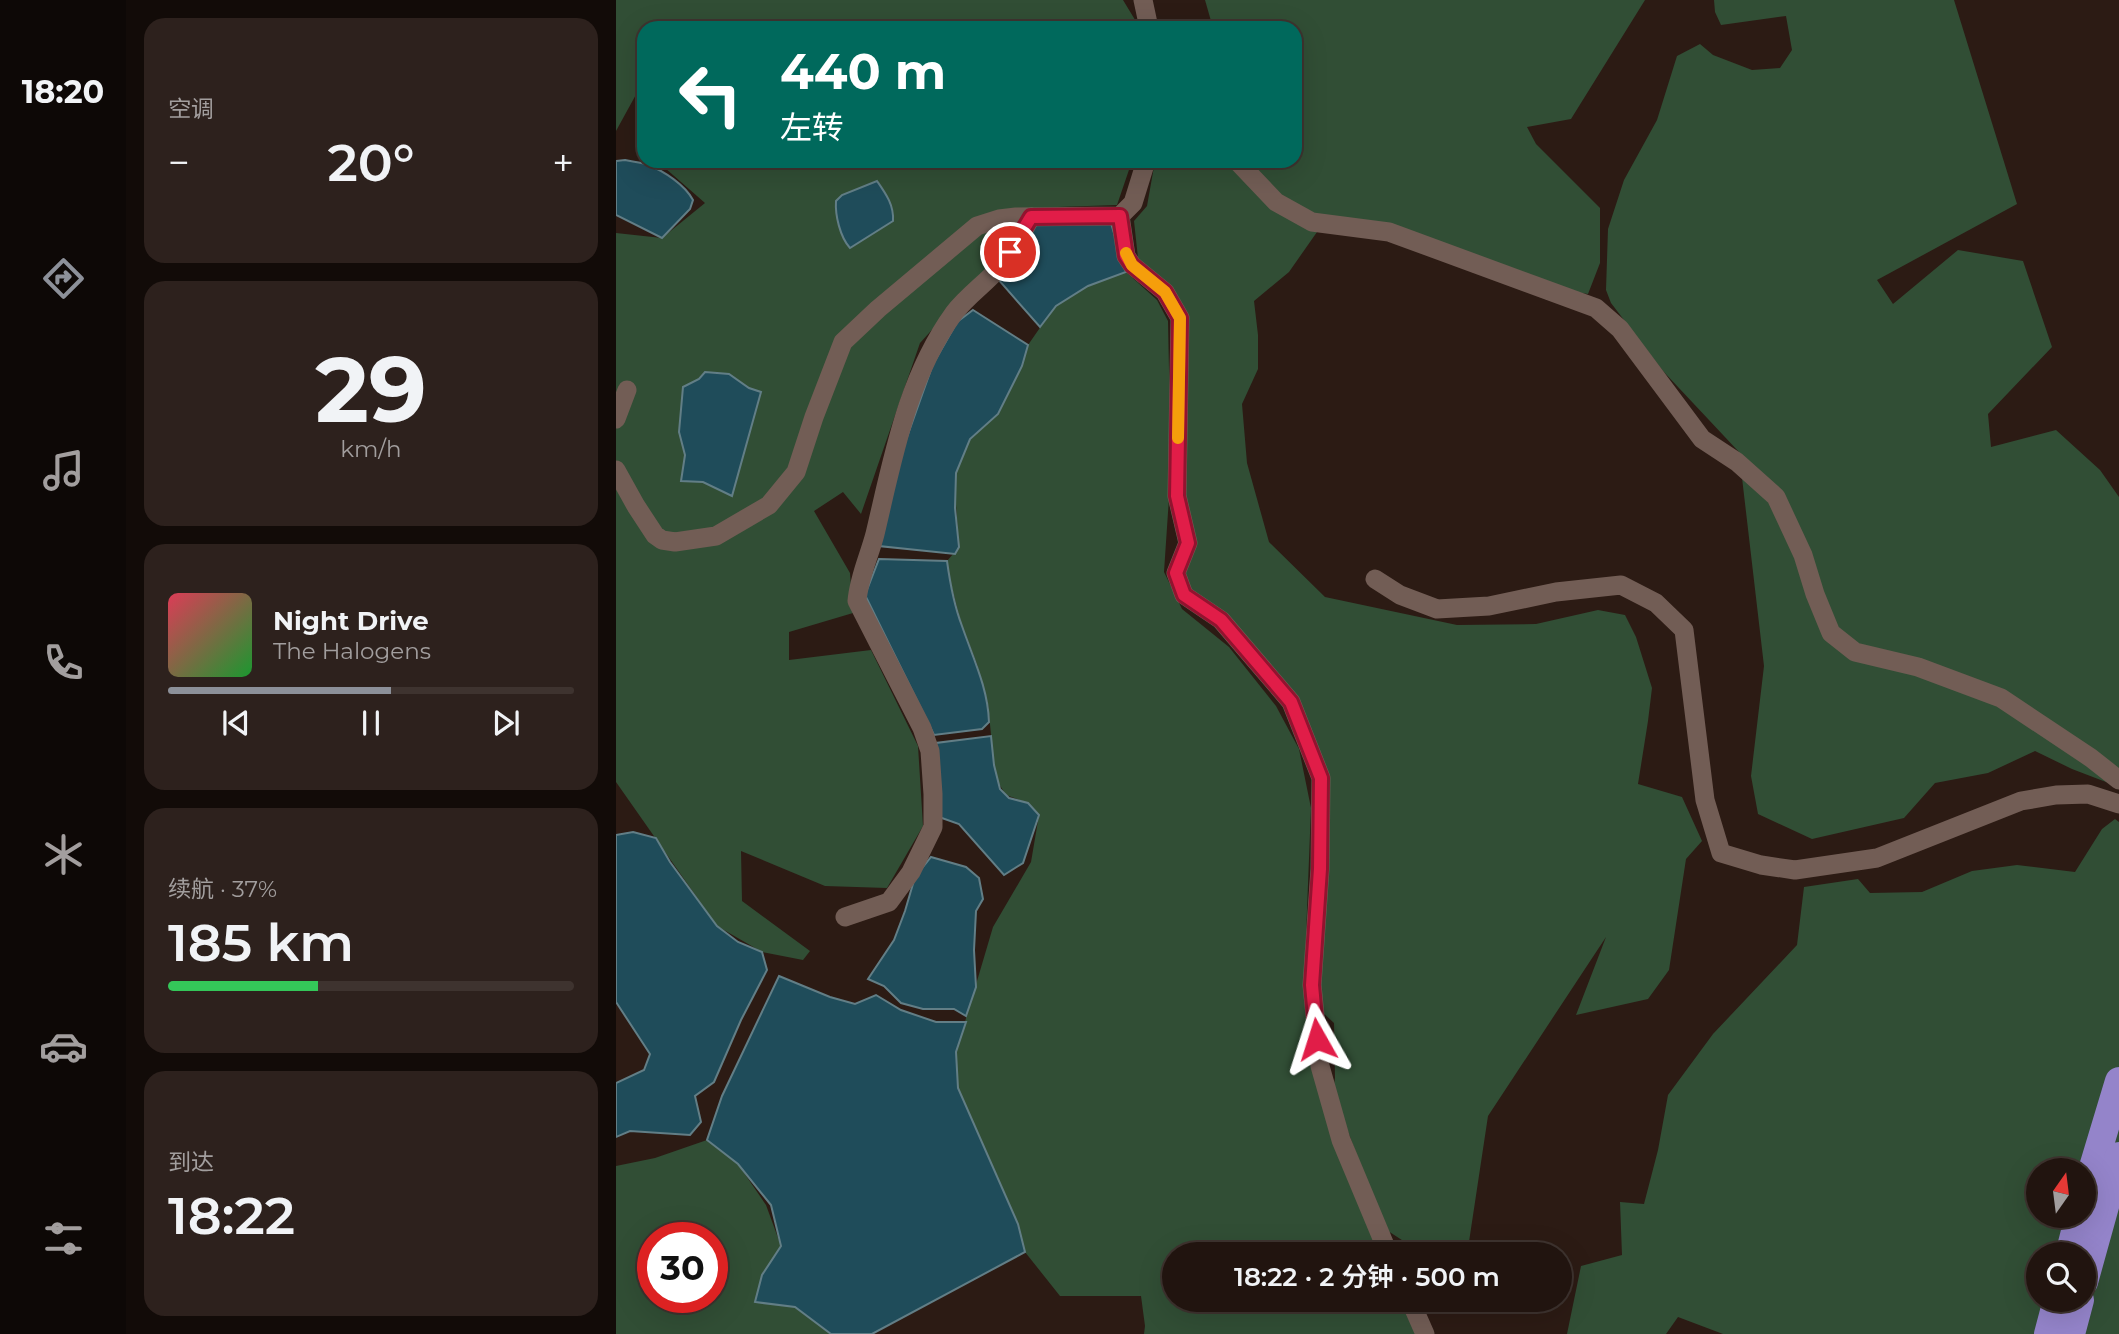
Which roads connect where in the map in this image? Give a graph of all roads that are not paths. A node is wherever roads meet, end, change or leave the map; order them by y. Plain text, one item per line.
1 (1143, 0) edge
2 (1148, 21) edge
3 (1144, 168) edge
4 (1244, 168) edge
5 (1120, 216) junction
6 (1031, 217) junction
7 (627, 390) dead end
8 (616, 419) edge
9 (616, 470) edge
10 (1375, 579) dead end
11 (2119, 780) edge
12 (2119, 804) edge
13 (845, 917) dead end
14 (2119, 1081) edge
15 (2119, 1156) edge
16 (2096, 1158) edge
17 (1384, 1242) edge
18 (2095, 1242) edge
19 (1415, 1312) edge
20 (2054, 1312) edge
21 (2077, 1312) edge
22 (1425, 1334) edge
23 (2048, 1334) edge
24 (2071, 1334) edge

1 - 2 street
3 - 5 street
4 - 11 street
5 - 6 street
5 - 17 street
6 - 9 street
6 - 13 street
7 - 8 street
10 - 12 street
14 - 16 highway
15 - 18 highway
19 - 22 street
20 - 23 highway
21 - 24 highway

